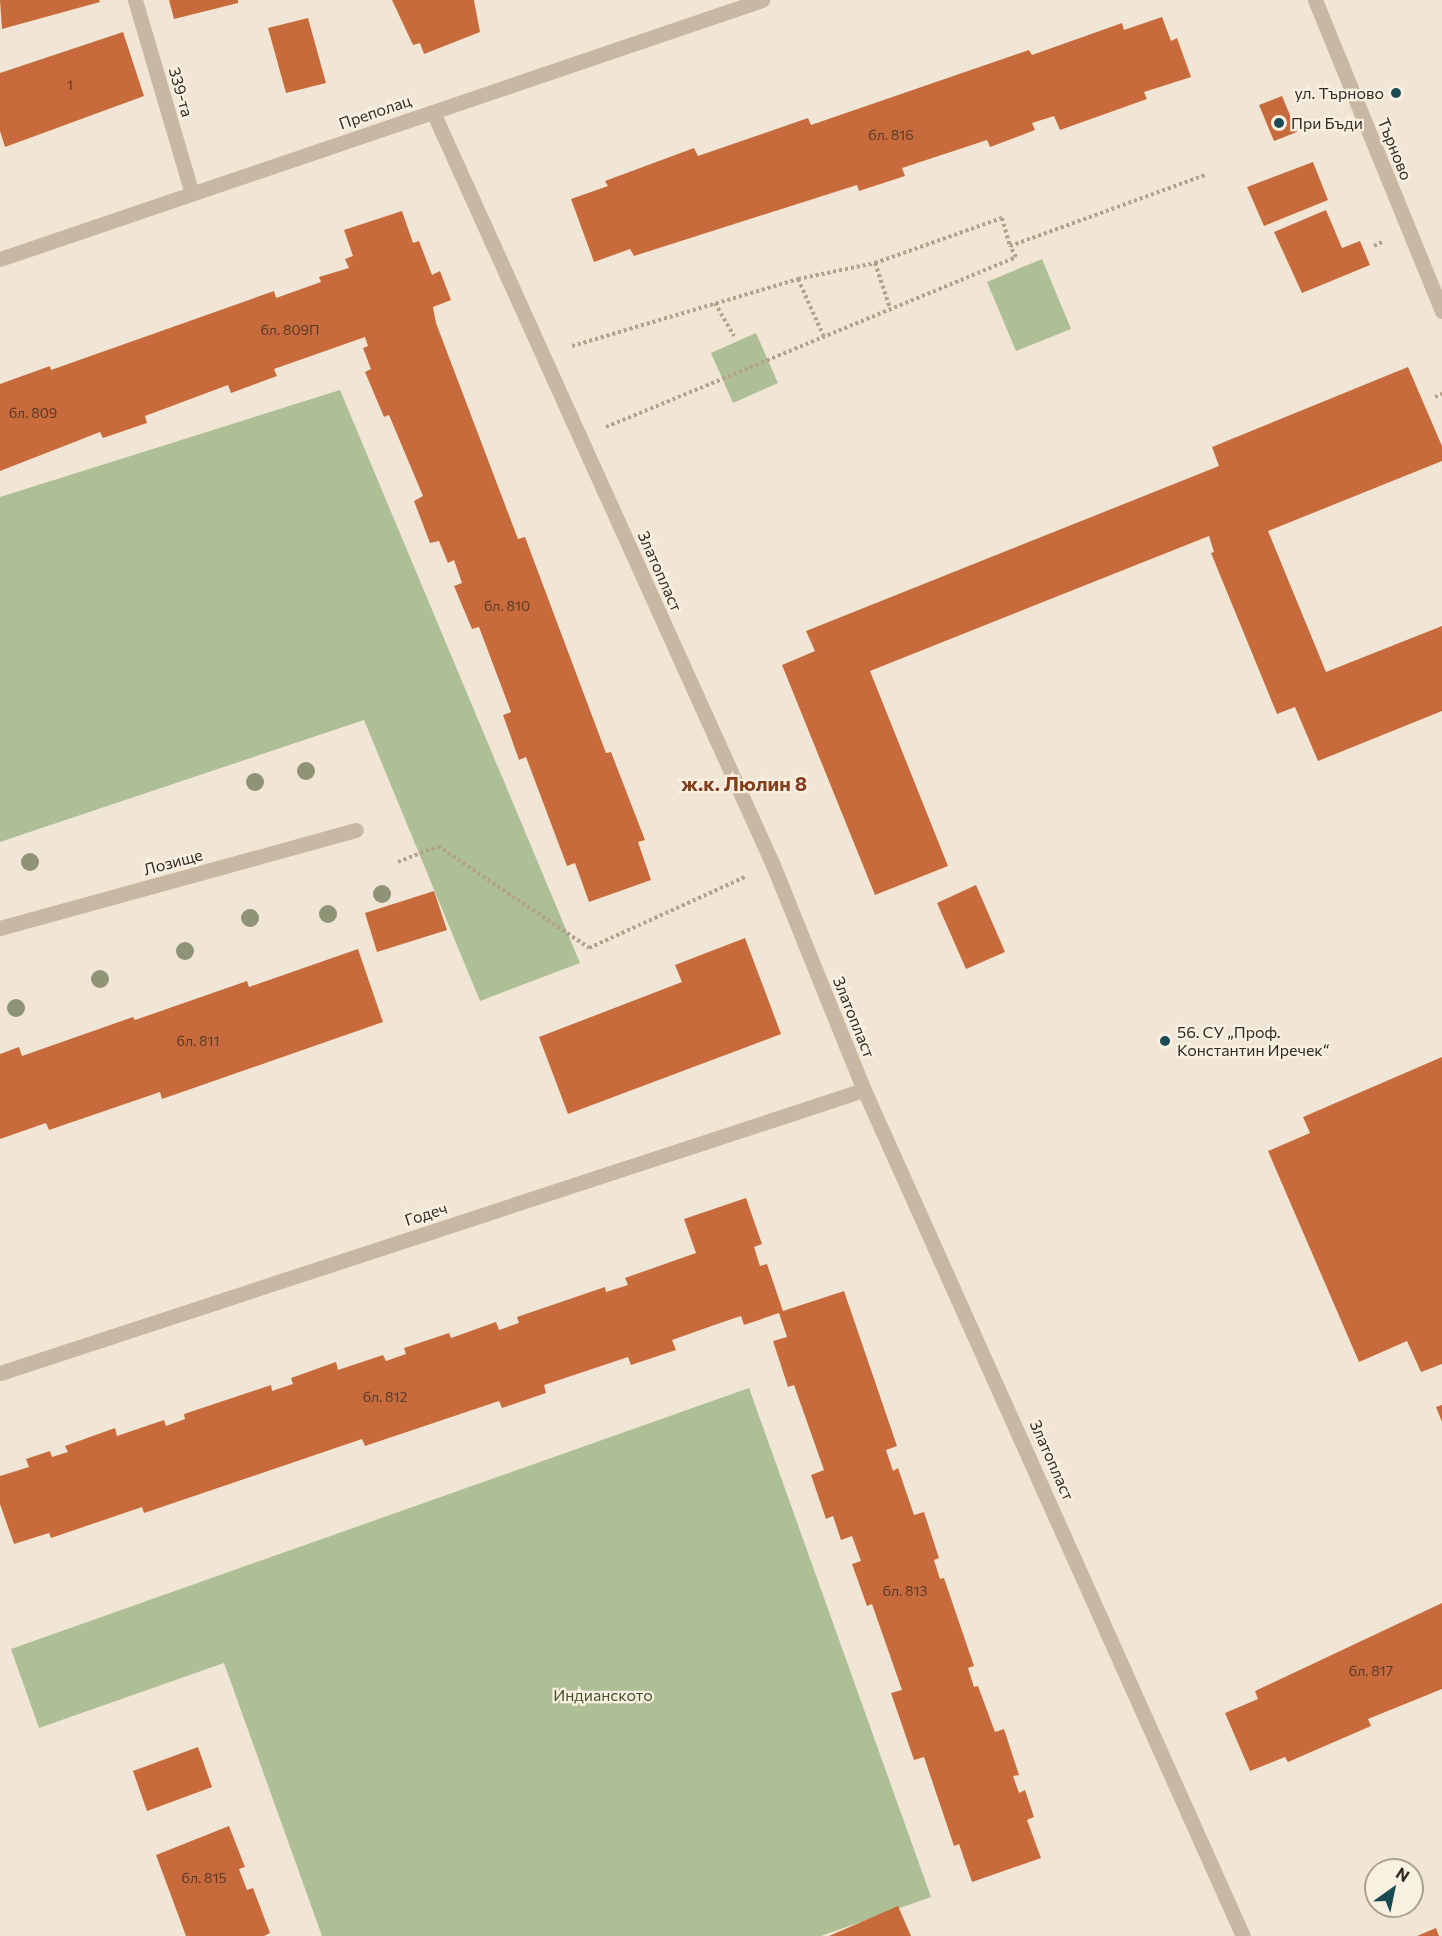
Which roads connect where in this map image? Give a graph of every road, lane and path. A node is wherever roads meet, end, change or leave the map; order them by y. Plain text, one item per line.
1 (135, 0) edge
2 (760, 0) edge
3 (1315, 0) edge
4 (433, 112) junction
5 (1205, 175) dead end
6 (192, 194) junction
7 (1010, 246) junction
8 (0, 260) edge
9 (875, 263) junction
10 (798, 279) junction
11 (715, 303) junction
12 (890, 308) junction
13 (1442, 311) edge
14 (734, 336) dead end
15 (824, 337) junction
16 (543, 355) junction
17 (1442, 394) edge
18 (1435, 397) dead end
19 (580, 438) junction
20 (356, 830) dead end
21 (398, 862) dead end
22 (772, 865) junction
23 (0, 928) edge
24 (864, 1090) junction
25 (0, 1373) edge
26 (1243, 1936) edge

1 - 6 street, 339-та
2 - 4 street, Преполац
3 - 13 street, Търново
4 - 6 street, Преполац
4 - 16 street, Златопласт
5 - 7 path
6 - 8 street, Преполац
7 - 9 path
7 - 12 path
9 - 10 path
9 - 12 path
10 - 11 path
10 - 15 path
11 - 14 path
11 - 16 path
12 - 15 path
15 - 19 path
16 - 19 street, Златопласт
17 - 18 path
19 - 22 street, Златопласт
20 - 23 street, Лозище
21 - 22 path
22 - 24 street, Златопласт
24 - 25 street, Годеч
24 - 26 street, Златопласт

